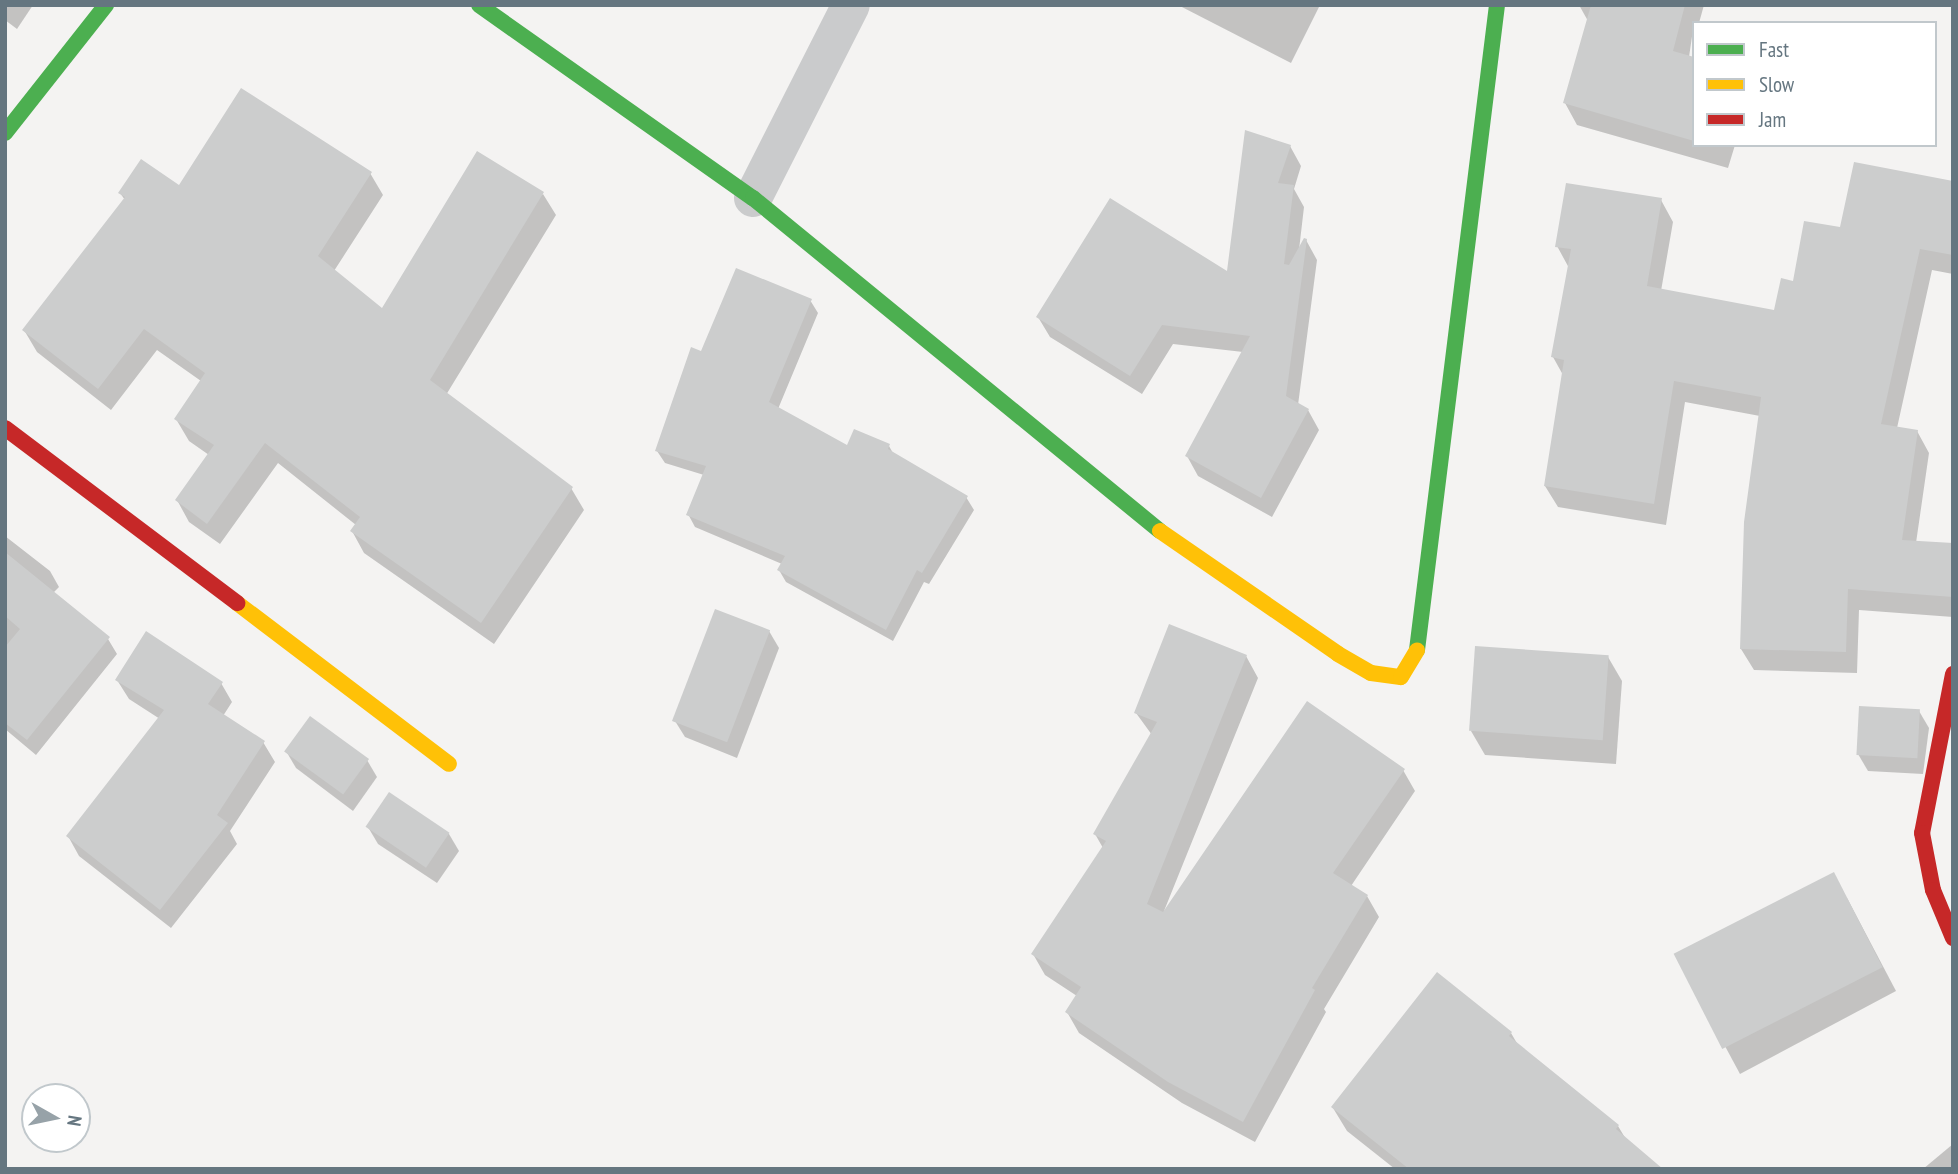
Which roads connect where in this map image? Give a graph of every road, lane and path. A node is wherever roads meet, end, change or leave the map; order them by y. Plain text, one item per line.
1 (106, 5) edge
2 (479, 5) edge
3 (851, 5) edge
4 (1497, 5) edge
5 (5, 133) edge
6 (752, 198) junction
7 (5, 428) edge
8 (1953, 674) edge
9 (449, 764) dead end
10 (1953, 938) edge

1 - 5 street
2 - 6 street
3 - 6 street
4 - 6 street
7 - 9 street
8 - 10 street

